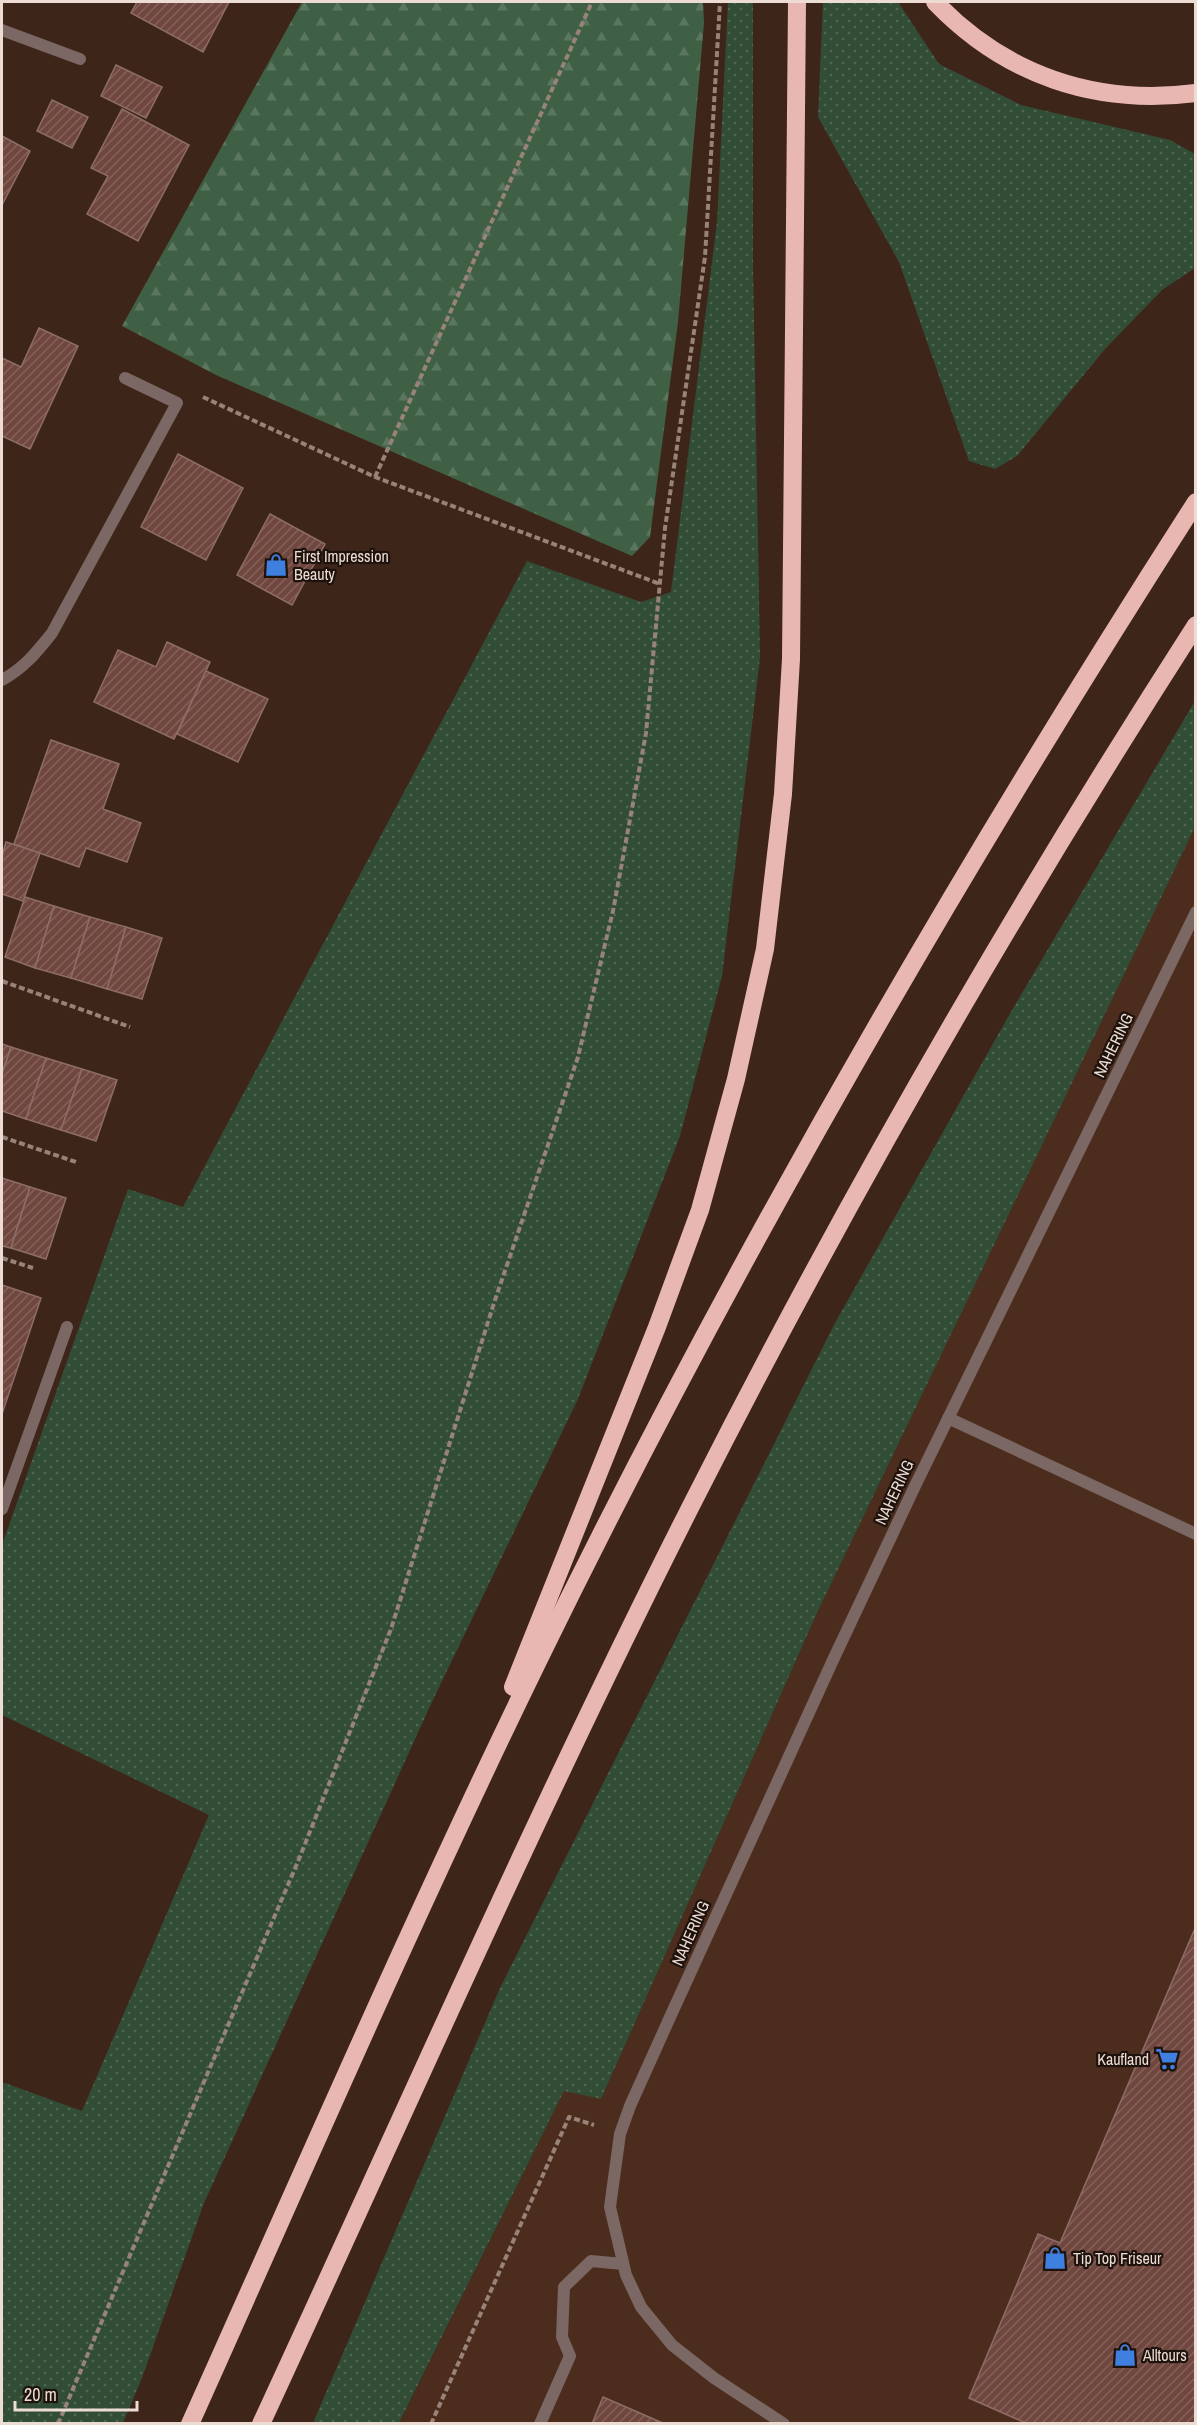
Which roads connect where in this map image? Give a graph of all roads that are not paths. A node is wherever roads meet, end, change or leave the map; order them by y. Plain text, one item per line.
1 (797, 2) edge
2 (934, 2) edge
3 (2, 30) edge
4 (80, 59) dead end
5 (1196, 93) edge
6 (125, 378) dead end
7 (1196, 502) edge
8 (1196, 625) edge
9 (2, 680) edge
10 (1196, 912) edge
11 (67, 1327) dead end
12 (948, 1418) junction
13 (2, 1509) edge
14 (1196, 1534) edge
15 (448, 1850) junction
16 (623, 2264) junction
17 (190, 2424) edge
18 (261, 2424) edge
19 (540, 2424) edge
20 (784, 2424) edge

1 - 15 highway
2 - 5 highway
3 - 4 street
6 - 9 street
7 - 15 highway
8 - 18 highway
10 - 12 street, NAHERING
11 - 13 street
12 - 14 street
12 - 16 street, NAHERING
15 - 17 highway
16 - 19 street
16 - 20 street, NAHERING

